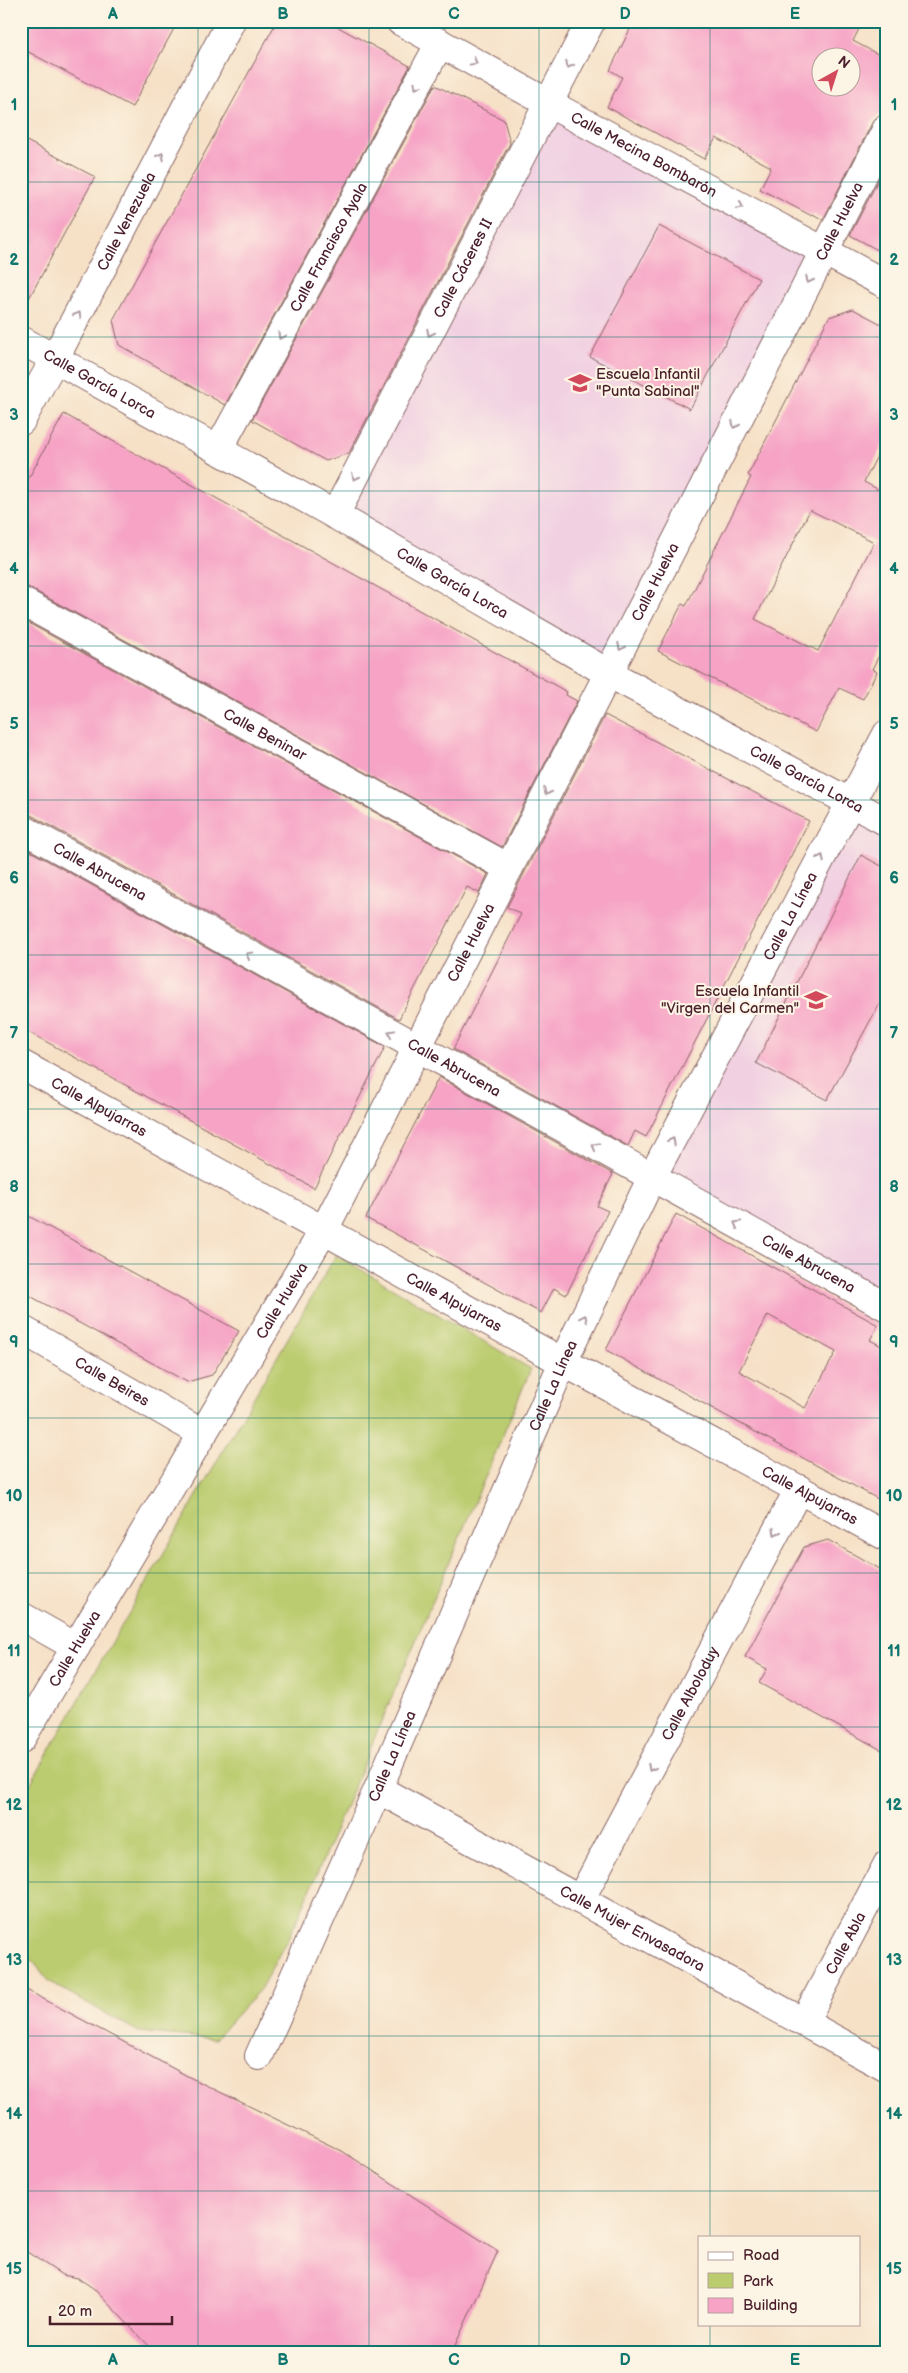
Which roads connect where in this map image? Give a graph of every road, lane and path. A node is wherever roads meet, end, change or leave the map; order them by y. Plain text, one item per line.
1 (231, 21) edge
2 (400, 21) edge
3 (591, 21) edge
4 (440, 43) junction
5 (548, 104) junction
6 (887, 128) edge
7 (824, 251) junction
8 (887, 285) edge
9 (21, 340) edge
10 (55, 358) junction
11 (21, 422) edge
12 (218, 450) junction
13 (335, 516) junction
14 (21, 601) edge
15 (608, 673) junction
16 (887, 734) edge
17 (850, 801) junction
18 (887, 822) edge
19 (21, 828) edge
20 (509, 868) junction
21 (417, 1048) junction
22 (21, 1064) edge
23 (652, 1177) junction
24 (324, 1230) junction
25 (887, 1307) edge
26 (21, 1329) edge
27 (563, 1362) junction
28 (203, 1434) junction
29 (799, 1489) junction
30 (887, 1537) edge
31 (21, 1616) edge
32 (76, 1647) junction
33 (21, 1738) edge
34 (378, 1789) junction
35 (887, 1865) edge
36 (580, 1900) junction
37 (804, 2022) junction
38 (259, 2056) dead end
39 (887, 2068) edge

10 -> 1 street, Calle Venezuela
2 - 4 street, Calle Mecina Bombarón
3 -> 5 street, Calle Cáceres II
4 -> 5 street, Calle Mecina Bombarón
4 -> 12 street, Calle Francisco Ayala
5 -> 7 street, Calle Mecina Bombarón
5 -> 13 street, Calle Cáceres II
6 - 7 street, Calle Huelva
7 - 8 street, Calle Mecina Bombarón
7 -> 15 street, Calle Huelva
9 - 10 street, Calle García Lorca
10 - 11 street, Calle Venezuela
10 - 12 street, Calle García Lorca
12 - 13 street, Calle García Lorca
13 - 15 street, Calle García Lorca
14 - 20 street, Calle Beninar
15 - 17 street, Calle García Lorca
15 -> 20 street, Calle Huelva
16 - 17 street, Calle La Línea
17 - 18 street, Calle García Lorca
23 -> 17 street, Calle La Línea
21 -> 19 street, Calle Abrucena
20 - 21 street, Calle Huelva
23 -> 21 street, Calle Abrucena
21 - 24 street, Calle Huelva
22 - 24 street, Calle Alpujarras
25 -> 23 street, Calle Abrucena
27 -> 23 street, Calle La Línea
24 - 27 street, Calle Alpujarras
24 - 28 street, Calle Huelva
26 - 28 street, Calle Beires
27 - 29 street, Calle Alpujarras
27 - 34 street, Calle La Línea
28 - 32 street, Calle Huelva
29 - 30 street, Calle Alpujarras
29 -> 36 street, Calle Alboloduy
31 - 32 street
32 - 33 street, Calle Huelva
34 - 36 street, Calle Mujer Envasadora
34 - 38 street, Calle La Línea
35 - 37 street, Calle Abla
36 - 37 street, Calle Mujer Envasadora
37 - 39 street, Calle Mujer Envasadora

